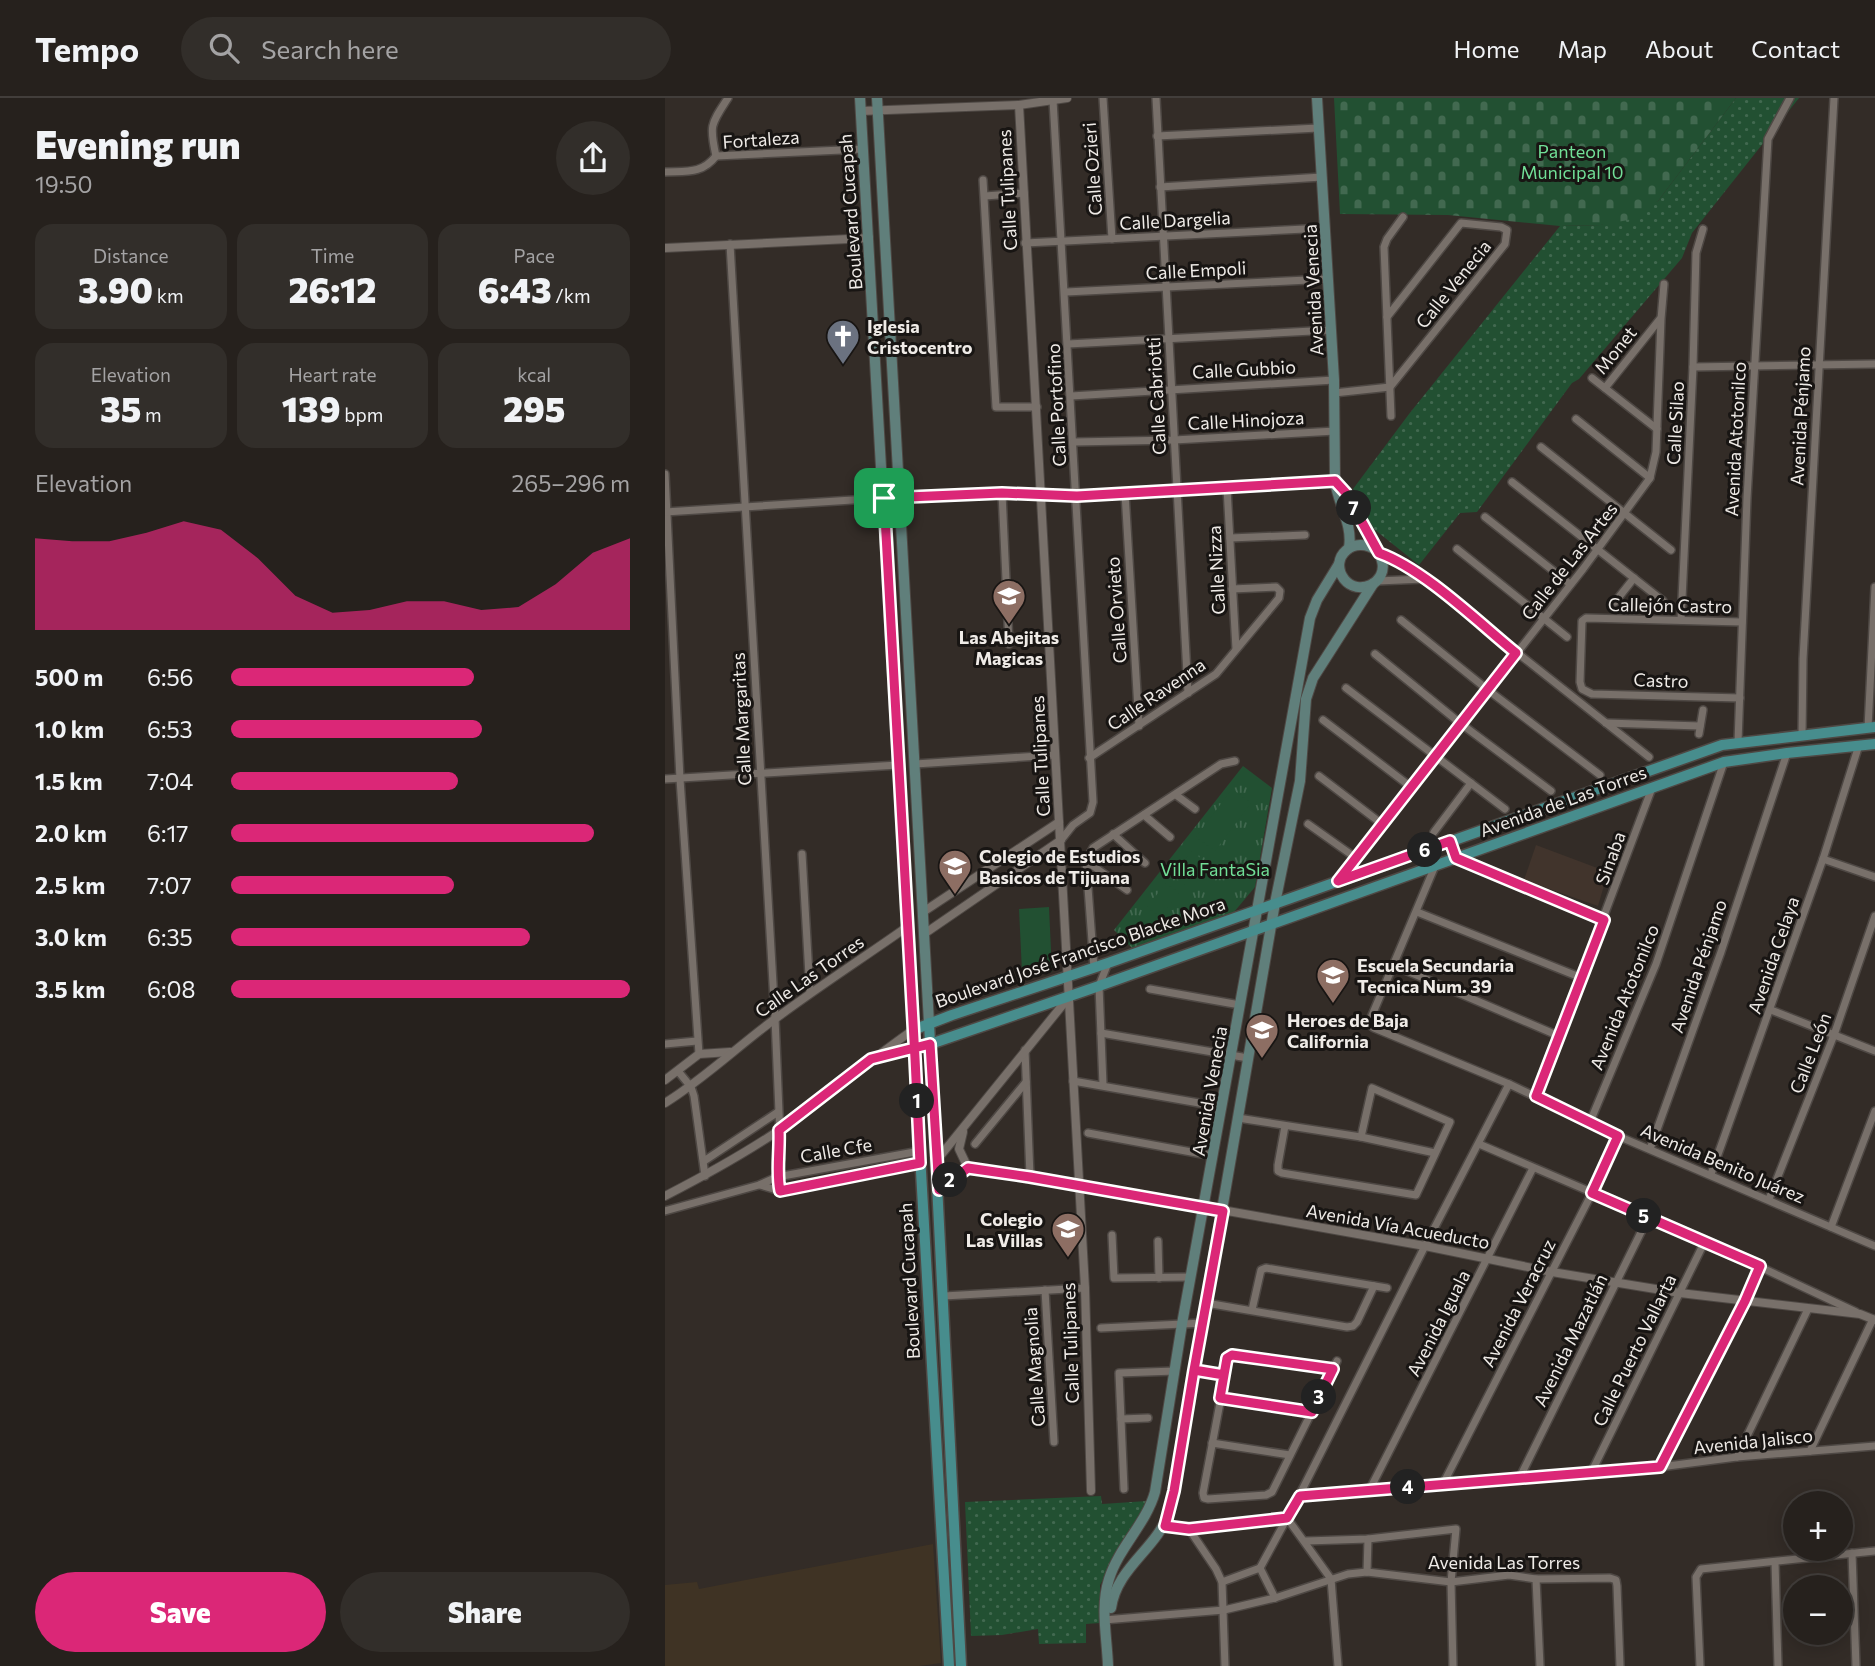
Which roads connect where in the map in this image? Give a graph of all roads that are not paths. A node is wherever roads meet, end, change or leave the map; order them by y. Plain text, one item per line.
1 (728, 98) edge
2 (860, 98) edge
3 (877, 98) edge
4 (1067, 98) edge
5 (1103, 98) edge
6 (1156, 98) edge
7 (1317, 98) edge
8 (1790, 98) edge
9 (1834, 98) edge
10 (1053, 100) junction
11 (984, 102) edge
12 (1019, 105) junction
13 (879, 110) junction
14 (861, 111) junction
15 (1318, 128) junction
16 (1157, 136) junction
17 (863, 149) junction
18 (716, 156) junction
19 (665, 172) edge
20 (1322, 177) junction
21 (983, 180) dead end
22 (1160, 187) junction
23 (1024, 193) junction
24 (985, 196) junction
25 (1403, 217) dead end
26 (1325, 228) junction
27 (1703, 229) dead end
28 (869, 237) junction
29 (1163, 237) junction
30 (1112, 239) junction
31 (1062, 241) junction
32 (1025, 243) junction
33 (730, 244) junction
34 (665, 248) edge
35 (1328, 279) junction
36 (1664, 284) dead end
37 (1166, 287) junction
38 (1066, 292) junction
39 (1387, 317) junction
40 (1661, 319) junction
41 (1331, 330) junction
42 (1168, 339) junction
43 (1068, 344) junction
44 (1819, 364) junction
45 (1875, 364) edge
46 (1755, 366) junction
47 (1693, 367) junction
48 (1592, 378) dead end
49 (1333, 380) junction
50 (1390, 387) junction
51 (1605, 388) junction
52 (1171, 389) junction
53 (1334, 393) junction
54 (1071, 396) junction
55 (1037, 407) junction
56 (1391, 416) dead end
57 (1577, 419) dead end
58 (1657, 429) junction
59 (1335, 431) junction
60 (1174, 440) junction
61 (1074, 442) junction
62 (1541, 447) dead end
63 (665, 474) edge
64 (1650, 478) junction
65 (1335, 481) junction
66 (1512, 482) dead end
67 (1227, 488) junction
68 (1177, 490) junction
69 (1002, 493) junction
70 (1125, 493) junction
71 (1041, 496) junction
72 (1077, 496) junction
73 (899, 497) junction
74 (884, 498) junction
75 (745, 508) junction
76 (666, 512) edge
77 (1625, 514) junction
78 (1485, 517) dead end
79 (1305, 535) dead end
80 (1230, 538) junction
81 (1349, 548) junction
82 (1457, 549) dead end
83 (1598, 550) junction
84 (1671, 550) dead end
85 (1378, 552) junction
86 (1339, 564) junction
87 (1634, 578) junction
88 (1424, 579) junction
89 (1375, 582) junction
90 (1570, 584) junction
91 (1875, 587) edge
92 (1232, 589) junction
93 (1663, 601) dead end
94 (1615, 602) dead end
95 (1544, 618) junction
96 (1401, 620) dead end
97 (1681, 620) junction
98 (1742, 622) junction
99 (1567, 637) dead end
100 (1009, 644) dead end
101 (1236, 650) junction
102 (1516, 653) junction
103 (1375, 654) dead end
104 (1346, 688) dead end
105 (1582, 689) joint
106 (1488, 690) junction
107 (1188, 693) junction
108 (1740, 698) junction
109 (1703, 710) dead end
110 (1323, 720) dead end
111 (1460, 723) junction
112 (1605, 723) junction
113 (1139, 726) junction
114 (1872, 727) edge
115 (1802, 735) junction
116 (1738, 742) junction
117 (1875, 744) edge
118 (1859, 745) junction
119 (1787, 752) junction
120 (1055, 755) junction
121 (1436, 755) junction
122 (1649, 757) dead end
123 (1089, 758) junction
124 (1235, 761) dead end
125 (1724, 762) junction
126 (915, 764) junction
127 (898, 765) junction
128 (759, 773) junction
129 (1600, 775) dead end
130 (1319, 776) dead end
131 (665, 779) edge
132 (680, 779) junction
133 (1471, 783) junction
134 (1411, 788) junction
135 (1652, 788) junction
136 (1551, 791) dead end
137 (1176, 795) junction
138 (1505, 808) dead end
139 (1195, 810) dead end
140 (1145, 815) junction
141 (1059, 822) junction
142 (1308, 824) dead end
143 (1382, 824) junction
144 (1073, 825) junction
145 (1434, 832) dead end
146 (1113, 834) junction
147 (1170, 837) dead end
148 (1061, 840) junction
149 (1450, 841) junction
150 (802, 854) dead end
151 (1356, 858) junction
152 (1456, 858) junction
153 (1823, 859) junction
154 (1086, 861) junction
155 (1145, 863) dead end
156 (1435, 866) junction
157 (1875, 877) edge
158 (1338, 881) junction
159 (1127, 890) dead end
160 (1275, 903) junction
161 (1259, 908) junction
162 (923, 912) junction
163 (1417, 912) junction
164 (1875, 915) edge
165 (1604, 920) junction
166 (1271, 924) junction
167 (907, 928) junction
168 (1255, 930) junction
169 (924, 934) junction
170 (1108, 963) junction
171 (1393, 965) junction
172 (1094, 968) junction
173 (1068, 977) junction
174 (1582, 978) junction
175 (1099, 986) junction
176 (1150, 989) dead end
177 (810, 993) junction
178 (1069, 997) junction
179 (1240, 1006) junction
180 (1770, 1010) junction
181 (775, 1018) junction
182 (929, 1023) junction
183 (913, 1030) junction
184 (1101, 1033) junction
185 (1834, 1035) junction
186 (1559, 1037) junction
187 (697, 1041) junction
188 (665, 1044) edge
189 (930, 1044) junction
190 (913, 1050) junction
191 (1025, 1050) junction
192 (1875, 1051) edge
193 (730, 1052) junction
194 (699, 1054) junction
195 (1231, 1055) junction
196 (1248, 1058) junction
197 (871, 1059) junction
198 (678, 1071) junction
199 (665, 1080) edge
200 (1073, 1080) junction
201 (1027, 1081) junction
202 (1509, 1084) junction
203 (1103, 1085) junction
204 (691, 1087) junction
205 (1536, 1096) junction
206 (665, 1103) edge
207 (1222, 1107) junction
208 (1875, 1111) edge
209 (778, 1112) junction
210 (1238, 1118) junction
211 (1590, 1122) junction
212 (1286, 1126) junction
213 (965, 1128) junction
214 (779, 1130) junction
215 (1089, 1133) dead end
216 (1618, 1136) junction
217 (1361, 1137) junction
218 (975, 1144) dead end
219 (1479, 1144) junction
220 (1650, 1149) junction
221 (1435, 1153) junction
222 (897, 1155) junction
223 (1213, 1156) junction
224 (920, 1157) junction
225 (937, 1160) junction
226 (704, 1161) junction
227 (899, 1167) junction
228 (968, 1168) junction
229 (1533, 1168) junction
230 (1711, 1174) junction
231 (705, 1177) junction
232 (777, 1177) junction
233 (1030, 1177) junction
234 (759, 1185) junction
235 (1079, 1185) junction
236 (939, 1190) junction
237 (780, 1191) junction
238 (1592, 1193) junction
239 (665, 1196) edge
240 (1769, 1199) junction
241 (1205, 1208) junction
242 (665, 1211) edge
243 (1223, 1211) junction
244 (1648, 1218) junction
245 (1832, 1227) junction
246 (1112, 1235) dead end
247 (1158, 1241) dead end
248 (1706, 1241) junction
249 (1425, 1245) junction
250 (1875, 1246) edge
251 (1488, 1259) junction
252 (1760, 1266) junction
253 (1552, 1272) junction
254 (1191, 1276) junction
255 (1159, 1278) junction
256 (1617, 1281) junction
257 (1374, 1286) junction
258 (1085, 1288) junction
259 (1387, 1288) dead end
260 (1045, 1290) junction
261 (1680, 1293) junction
262 (944, 1296) junction
263 (1745, 1301) junction
264 (1206, 1303) junction
265 (1808, 1309) junction
266 (1252, 1310) junction
267 (1860, 1314) junction
268 (1874, 1319) edge
269 (1203, 1323) junction
270 (1182, 1324) junction
271 (1101, 1328) dead end
272 (1337, 1361) dead end
273 (1333, 1369) junction
274 (1194, 1370) junction
275 (1175, 1371) junction
276 (1224, 1375) junction
277 (1220, 1398) junction
278 (1312, 1412) junction
279 (1148, 1418) dead end
280 (1121, 1419) junction
281 (1054, 1442) dead end
282 (1212, 1443) junction
283 (1875, 1447) edge
284 (1810, 1451) junction
285 (1290, 1455) junction
286 (1737, 1457) junction
287 (1660, 1467) junction
288 (1591, 1473) junction
289 (1520, 1477) junction
290 (1443, 1484) junction
291 (1124, 1489) dead end
292 (1091, 1491) dead end
293 (1369, 1491) junction
294 (1300, 1496) junction
295 (1287, 1518) junction
296 (1165, 1526) junction
297 (1189, 1529) junction
298 (1368, 1539) junction
299 (1306, 1541) junction
300 (1126, 1546) junction
301 (1875, 1551) edge
302 (1853, 1553) edge
303 (1142, 1555) junction
304 (1783, 1561) edge
305 (1851, 1561) edge
306 (1775, 1562) junction
307 (1260, 1568) junction
308 (1367, 1572) junction
309 (1331, 1579) junction
310 (1536, 1579) junction
311 (1451, 1581) junction
312 (1222, 1582) junction
313 (1275, 1598) junction
314 (1224, 1610) junction
315 (1107, 1623) junction
316 (949, 1666) edge
317 (961, 1666) edge
318 (1108, 1666) edge
319 (1225, 1666) edge
320 (1338, 1666) edge
321 (1453, 1666) edge
322 (1540, 1666) edge
323 (1620, 1666) edge
324 (1700, 1666) edge
325 (1778, 1666) edge
326 (1856, 1666) edge

1 - 18 street
2 - 14 main road, Boulevard Cucapah
3 - 13 main road, Boulevard Cucapah
4 - 10 street
5 - 30 street, Calle Ozieri
6 - 16 street, Calle Cabriotti
7 - 15 main road, Avenida Venecia
8 - 46 street, Avenida Atotonilco
9 - 44 street, Avenida Pénjamo
10 - 12 street
10 - 31 street, Calle Portofino
11 - 12 street
11 - 13 street
12 - 23 street, Calle Tulipanes
13 - 14 street
13 - 73 main road, Boulevard Cucapah
14 - 17 main road, Boulevard Cucapah
15 - 16 street
15 - 20 main road, Avenida Venecia
16 - 22 street, Calle Cabriotti
17 - 18 street, Fortaleza
17 - 28 main road, Boulevard Cucapah
18 - 19 street, Fortaleza
20 - 22 street
20 - 26 main road, Avenida Venecia
21 - 24 street
22 - 29 street, Calle Cabriotti
23 - 24 street
23 - 32 street, Calle Tulipanes
24 - 55 street
25 - 39 street, Calle Venecia
26 - 29 street, Calle Dargelia
26 - 35 main road, Avenida Venecia
27 - 47 street, Calle Silao
28 - 33 street
28 - 74 main road, Boulevard Cucapah
29 - 30 street, Calle Dargelia
29 - 37 street, Calle Cabriotti
30 - 31 street, Calle Dargelia
31 - 32 street, Calle Dargelia
31 - 38 street, Calle Portofino
32 - 55 street, Calle Tulipanes
33 - 34 street
33 - 75 street, Calle Margaritas
35 - 37 street, Calle Empoli
35 - 41 main road, Avenida Venecia
36 - 40 street, Calle de Las Artes
37 - 38 street, Calle Empoli
37 - 42 street, Calle Cabriotti
38 - 43 street, Calle Portofino
39 - 50 street, Calle Venecia
39 - 50 street, Calle Venecia
40 - 51 street, Monet
40 - 58 street, Calle de Las Artes
41 - 42 street
41 - 49 main road, Avenida Venecia
42 - 43 street
42 - 52 street, Calle Cabriotti
43 - 54 street, Calle Portofino
44 - 45 street
44 - 46 street
44 - 115 street, Avenida Pénjamo
46 - 47 street
46 - 98 street, Avenida Atotonilco
47 - 97 street, Calle Silao
48 - 51 street, Monet
49 - 52 street, Calle Gubbio
49 - 53 main road, Avenida Venecia
50 - 53 street
50 - 56 street
51 - 58 street
52 - 54 street, Calle Gubbio
52 - 60 street, Calle Cabriotti
53 - 59 main road, Avenida Venecia
54 - 61 street, Calle Portofino
55 - 71 street, Calle Tulipanes
57 - 64 street
58 - 64 street, Calle de Las Artes
59 - 60 street, Calle Hinojoza
59 - 65 main road, Avenida Venecia
60 - 61 street, Calle Hinojoza
60 - 68 street, Calle Cabriotti
61 - 72 street, Calle Portofino
62 - 77 street
63 - 76 street
64 - 77 street, Calle de Las Artes
65 - 67 street
65 - 81 main road, Avenida Venecia
65 - 85 main road
66 - 83 street
67 - 68 street
67 - 80 street, Calle Nizza
68 - 70 street
68 - 107 street, Calle Cabriotti
69 - 71 street
69 - 73 street
69 - 100 street
70 - 72 street
70 - 113 street, Calle Orvieto
71 - 72 street
71 - 120 street, Calle Tulipanes
72 - 123 street, Calle Portofino
73 - 74 street
73 - 126 main road, Boulevard Cucapah
74 - 75 street
74 - 127 main road, Boulevard Cucapah
75 - 76 street
75 - 128 street, Calle Margaritas
76 - 132 street
77 - 83 street, Calle de Las Artes
77 - 84 street
78 - 90 street
79 - 80 street
80 - 92 street, Calle Nizza
81 - 85 main road
81 - 86 main road
82 - 95 street
83 - 87 street
83 - 90 street, Calle de Las Artes
85 - 88 street
85 - 89 main road
86 - 89 main road
86 - 161 main road, Avenida Venecia
87 - 93 street
87 - 94 street
88 - 89 street
88 - 102 street
89 - 160 main road, Avenida Venecia
90 - 95 street, Calle de Las Artes
91 - 114 street
92 - 101 street, Calle Nizza
92 - 101 street, Calle Ravenna
95 - 99 street
95 - 102 street, Calle de Las Artes
96 - 106 street
97 - 98 street, Callejón Castro
97 - 105 street, Callejón Castro
98 - 108 street, Avenida Atotonilco
101 - 107 street, Calle Ravenna
102 - 106 street, Calle de Las Artes
102 - 112 street
103 - 111 street
104 - 121 street
105 - 108 street, Castro
106 - 111 street, Calle de Las Artes
106 - 129 street
107 - 113 street, Calle Ravenna
108 - 116 street, Avenida Atotonilco
109 - 112 street
110 - 134 street
111 - 121 street, Calle de Las Artes
111 - 136 street
112 - 122 street
113 - 123 street, Calle Ravenna
114 - 115 main road, Avenida de Las Torres
115 - 116 main road, Avenida de Las Torres
116 - 149 main road, Avenida de Las Torres
117 - 118 main road, Avenida de Las Torres
118 - 119 main road, Avenida de Las Torres
118 - 153 street, Avenida Celaya
119 - 125 main road, Avenida de Las Torres
119 - 220 street, Avenida Pénjamo
120 - 126 street
120 - 141 street, Calle Tulipanes
121 - 133 street
121 - 134 street, Calle de Las Artes
123 - 144 street, Calle Portofino
124 - 137 street
125 - 135 main road, Avenida de Las Torres
125 - 211 street, Avenida Atotonilco
126 - 162 main road, Boulevard Cucapah
127 - 128 street
127 - 167 main road, Boulevard Cucapah
128 - 132 street
128 - 181 street, Calle Margaritas
130 - 143 street
131 - 132 street
132 - 187 street
133 - 138 street
133 - 145 street
134 - 143 street, Calle de Las Artes
135 - 152 main road, Avenida de Las Torres
135 - 165 street, Sinaba
137 - 139 street
137 - 140 street
140 - 146 street
140 - 147 street
141 - 144 street
141 - 148 street, Calle Tulipanes
141 - 162 street
142 - 151 street
143 - 151 street, Calle de Las Artes
144 - 148 street, Calle Portofino
146 - 154 street
146 - 155 street
148 - 169 street
148 - 173 street, Calle Tulipanes
149 - 152 street
149 - 158 main road, Avenida de Las Torres
150 - 177 street
151 - 158 street, Calle de Las Artes
152 - 156 main road, Avenida de Las Torres
152 - 165 street
153 - 157 street
153 - 180 street, Avenida Celaya
154 - 159 street
154 - 172 street
156 - 163 street, Avenida Benito Juárez
156 - 166 main road, Avenida de Las Torres
158 - 160 main road, Avenida de Las Torres
160 - 161 main road, Boulevard José Francisco Blacke Mora
160 - 166 main road, Avenida Venecia
161 - 168 main road, Avenida Venecia
161 - 170 main road, Boulevard José Francisco Blacke Mora
162 - 169 main road, Boulevard Cucapah
163 - 171 street, Avenida Benito Juárez
163 - 174 street
164 - 185 street, Calle León
165 - 174 street, Sinaba
166 - 168 main road, Boulevard José Francisco Blacke Mora
166 - 196 main road, Avenida Venecia
167 - 177 street, Calle Las Torres
167 - 183 main road, Boulevard Cucapah
168 - 175 main road, Boulevard José Francisco Blacke Mora
168 - 179 main road, Avenida Venecia
169 - 182 main road, Boulevard Cucapah
170 - 172 main road, Boulevard José Francisco Blacke Mora
170 - 175 street
171 - 186 street
171 - 202 street, Avenida Benito Juárez
172 - 173 main road, Boulevard José Francisco Blacke Mora
173 - 178 street, Calle Tulipanes
173 - 182 main road, Boulevard José Francisco Blacke Mora
174 - 186 street, Sinaba
175 - 178 main road, Boulevard José Francisco Blacke Mora
175 - 184 street
176 - 179 street
177 - 181 street, Calle Las Torres
178 - 189 main road, Boulevard José Francisco Blacke Mora
178 - 191 street
178 - 200 street, Calle Tulipanes
179 - 195 main road, Avenida Venecia
180 - 185 street
180 - 230 street, Avenida Celaya
181 - 193 street, Calle Las Torres
181 - 209 street, Calle Margaritas
182 - 183 main road, Boulevard José Francisco Blacke Mora
182 - 189 main road, Boulevard Cucapah
183 - 190 main road, Boulevard Cucapah
183 - 197 street
184 - 195 street
184 - 203 street
185 - 192 street
185 - 240 street, Calle León
186 - 205 street, Sinaba
187 - 188 street
187 - 194 street
189 - 190 main road, Boulevard José Francisco Blacke Mora
189 - 225 main road, Boulevard Cucapah
190 - 197 street
190 - 224 main road, Boulevard Cucapah
191 - 201 street
191 - 213 street
193 - 194 street
193 - 204 street, Calle Las Torres
194 - 198 street
195 - 196 street
195 - 207 main road, Avenida Venecia
196 - 210 main road, Avenida Venecia
197 - 214 street
198 - 199 street
198 - 204 street
200 - 203 street
200 - 235 street, Calle Tulipanes
201 - 218 street
201 - 233 street
202 - 205 street, Avenida Benito Juárez
202 - 219 street
203 - 207 street
204 - 206 street, Calle Las Torres
204 - 226 street
205 - 211 street, Avenida Benito Juárez
207 - 223 main road, Avenida Venecia
208 - 245 street
209 - 214 street, Calle Margaritas
209 - 226 street
210 - 212 street
210 - 243 main road, Avenida Venecia
211 - 216 street, Avenida Benito Juárez
212 - 217 street
212 - 221 street
213 - 225 street
213 - 228 street
214 - 231 street
214 - 232 street, Calle Margaritas
215 - 223 street
216 - 220 street, Avenida Benito Juárez
216 - 238 street, Avenida Veracruz
217 - 221 street
217 - 221 street
219 - 229 street
219 - 249 street
220 - 230 street, Avenida Benito Juárez
222 - 224 street, Calle Cfe
222 - 227 street
222 - 232 street, Calle Cfe
223 - 241 main road, Avenida Venecia
224 - 227 street, Calle Cfe
224 - 316 main road, Boulevard Cucapah
225 - 236 main road, Boulevard Cucapah
226 - 231 street
227 - 237 street, Calle Cfe
228 - 233 street, Avenida Vía Acueducto
228 - 236 street
229 - 238 street
229 - 251 street, Avenida Iguala
230 - 240 street, Avenida Benito Juárez
231 - 239 street
232 - 234 street, Calle Cfe
232 - 237 street, Calle Margaritas
233 - 235 street, Avenida Vía Acueducto
234 - 237 street, Calle Cfe
234 - 242 street, Calle Cfe
235 - 241 street, Avenida Vía Acueducto
235 - 258 street, Calle Tulipanes
236 - 262 main road, Boulevard Cucapah
238 - 244 street
238 - 253 street, Avenida Veracruz
240 - 245 street, Avenida Benito Juárez
241 - 243 street, Avenida Vía Acueducto
241 - 254 main road, Avenida Venecia
243 - 249 street, Avenida Vía Acueducto
243 - 264 main road, Avenida Venecia
244 - 248 street
244 - 256 street, Avenida Mazatlán
245 - 250 street, Avenida Benito Juárez
246 - 255 street
247 - 255 street
248 - 252 street
248 - 261 street, Calle Puerto Vallarta
249 - 251 street, Avenida Vía Acueducto
249 - 294 street
251 - 253 street, Avenida Vía Acueducto
251 - 293 street, Avenida Iguala
252 - 263 street
252 - 267 street
253 - 256 street, Avenida Vía Acueducto
253 - 290 street, Avenida Veracruz
254 - 255 street
254 - 270 main road, Avenida Venecia
256 - 261 street, Avenida Vía Acueducto
256 - 289 street, Avenida Mazatlán
257 - 259 street
257 - 266 street
257 - 266 street
258 - 260 street, Calle Magnolia
258 - 292 street, Calle Tulipanes
260 - 262 street, Calle Magnolia
260 - 281 street, Calle Magnolia
261 - 263 street, Avenida Vía Acueducto
261 - 288 street, Calle Puerto Vallarta
262 - 317 main road, Boulevard Cucapah
263 - 265 street, Avenida Vía Acueducto
263 - 287 street
264 - 266 street
264 - 269 main road, Avenida Venecia
265 - 267 street, Avenida Vía Acueducto
265 - 286 street
267 - 268 street, Avenida Vía Acueducto
268 - 284 street
269 - 270 street
269 - 274 main road, Avenida Venecia
270 - 271 street
270 - 275 main road, Avenida Venecia
272 - 273 street
273 - 276 street
273 - 278 street
274 - 276 street
274 - 296 main road, Avenida Venecia
275 - 280 street
275 - 300 main road, Avenida Venecia
276 - 277 street
277 - 278 street
277 - 282 street
278 - 285 street
279 - 280 street
280 - 291 street
282 - 285 street
282 - 285 street
283 - 284 street, Avenida Jalisco
284 - 286 street, Avenida Jalisco
286 - 287 street, Avenida Jalisco
287 - 288 street, Avenida Jalisco
288 - 289 street, Avenida Jalisco
289 - 290 street, Avenida Jalisco
290 - 293 street, Avenida Jalisco
293 - 294 street, Avenida Jalisco
294 - 295 street
295 - 297 street
295 - 299 street
295 - 307 street
296 - 297 street
296 - 303 main road, Avenida Venecia
297 - 312 street
298 - 299 street
298 - 308 street
298 - 311 street
299 - 309 street
300 - 303 main road
300 - 315 main road, Avenida Venecia
301 - 302 street
303 - 315 main road, Avenida Venecia
304 - 306 street
305 - 326 street
306 - 324 street
306 - 325 street
307 - 312 street
307 - 313 street
308 - 309 street, Avenida Las Torres
308 - 311 street, Avenida Las Torres
309 - 313 street, Avenida Las Torres
309 - 320 street
310 - 311 street, Avenida Las Torres
310 - 322 street
310 - 323 street, Avenida Las Torres
311 - 321 street
312 - 314 street
313 - 314 street, Avenida Las Torres
314 - 315 street, Avenida Las Torres
314 - 319 street
315 - 318 main road

